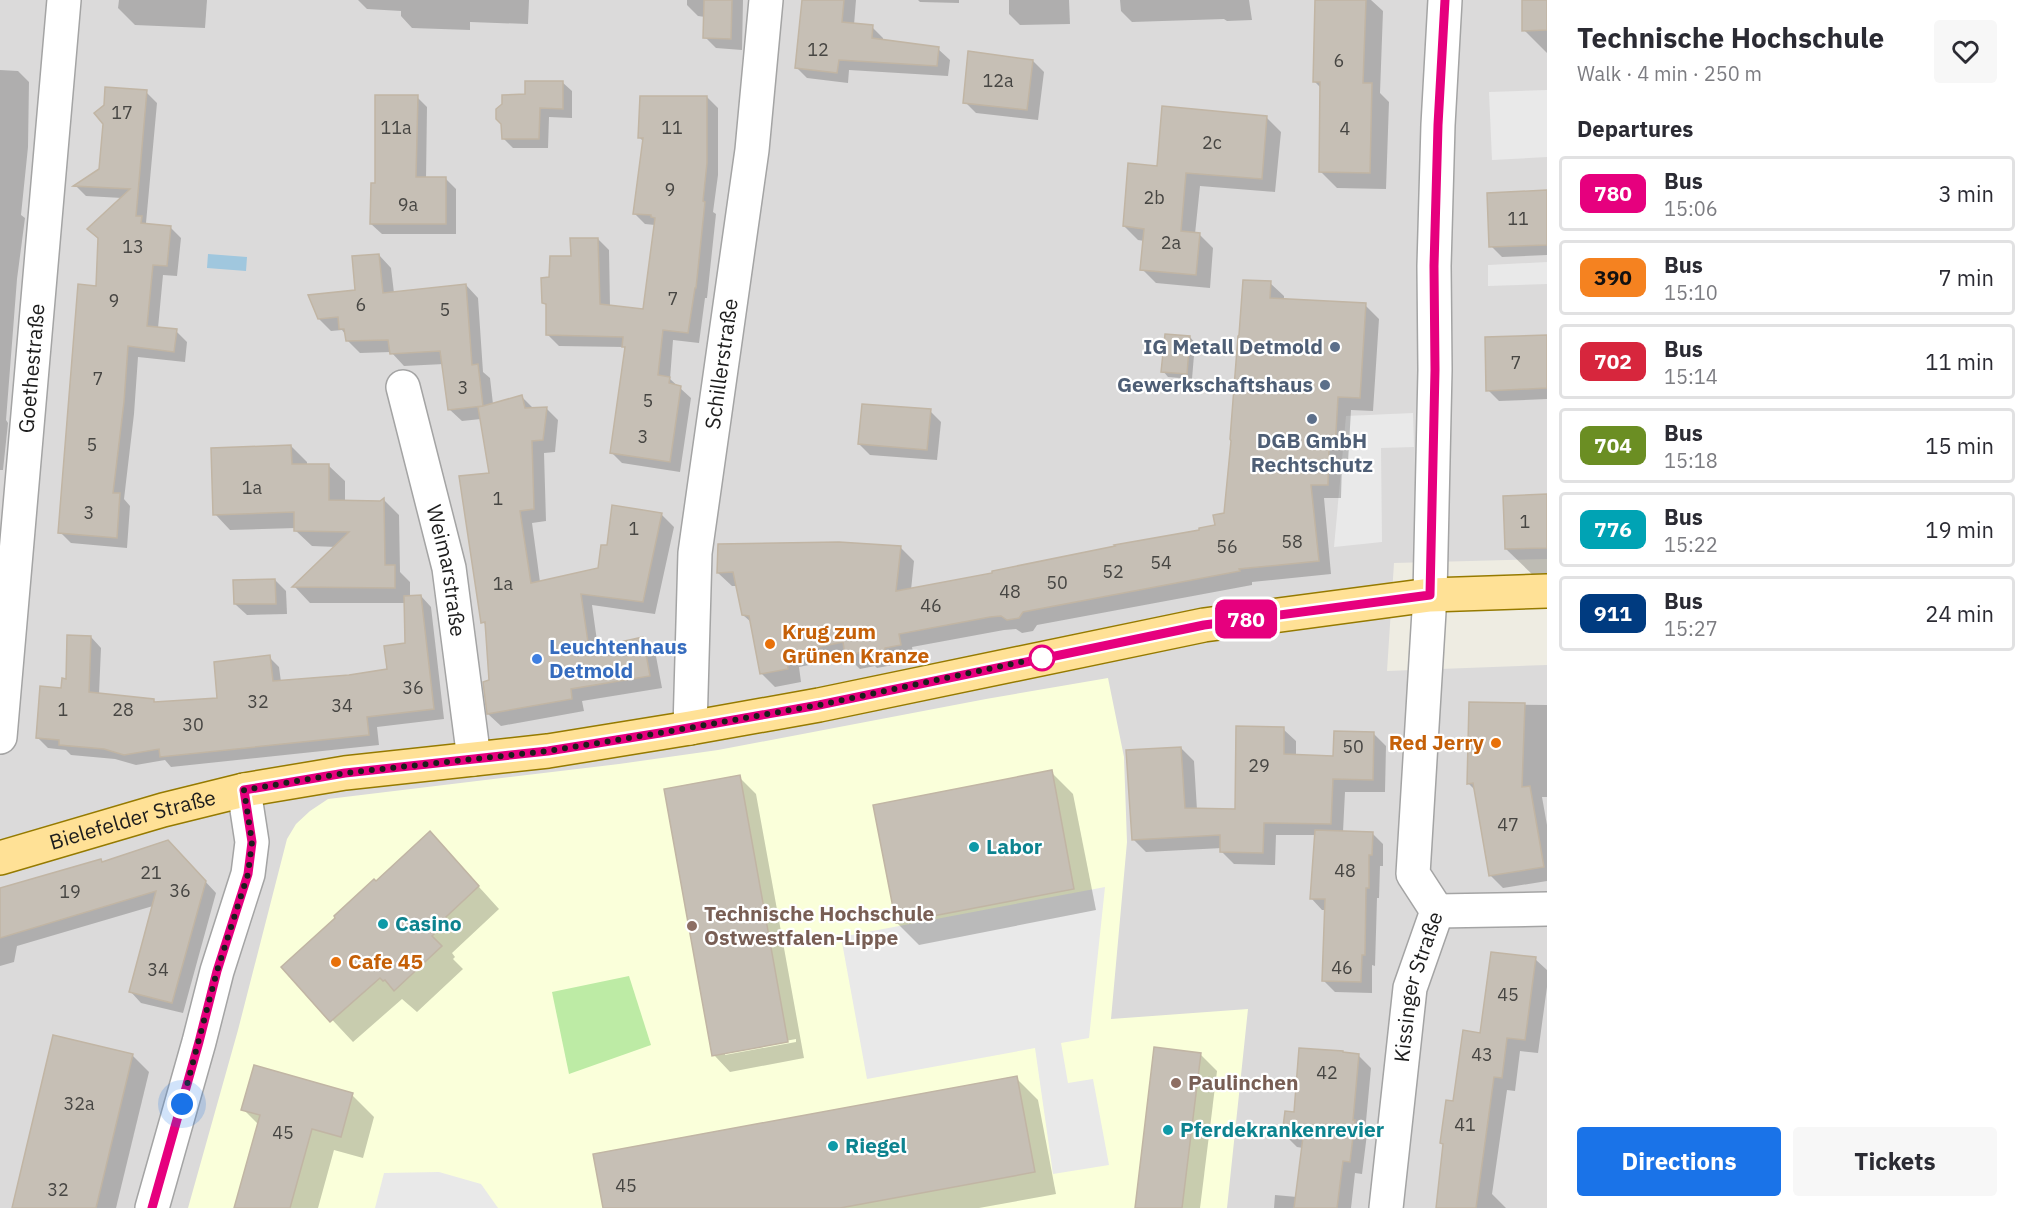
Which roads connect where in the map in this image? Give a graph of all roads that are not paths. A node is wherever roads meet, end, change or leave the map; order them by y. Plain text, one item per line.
1 (64, 0) edge
2 (766, 0) edge
3 (1445, 0) edge
4 (403, 387) dead end
5 (1547, 591) edge
6 (1430, 595) junction
7 (690, 728) junction
8 (0, 736) edge
9 (474, 759) junction
10 (244, 790) junction
11 (0, 858) edge
12 (1547, 909) edge
13 (1437, 911) junction
14 (152, 1208) edge
15 (1386, 1208) edge

1 - 8 street, Goethestraße
2 - 7 street, Schillerstraße
3 - 6 street, Kissinger Straße
4 - 9 street, Weimarstraße
5 - 6 main road, Bielefelder Straße
6 - 7 main road, Bielefelder Straße
6 - 13 street, Kissinger Straße
7 - 9 main road, Bielefelder Straße
9 - 10 main road, Bielefelder Straße
10 - 11 main road, Bielefelder Straße
10 - 14 street
12 - 13 street
13 - 15 street, Kissinger Straße

